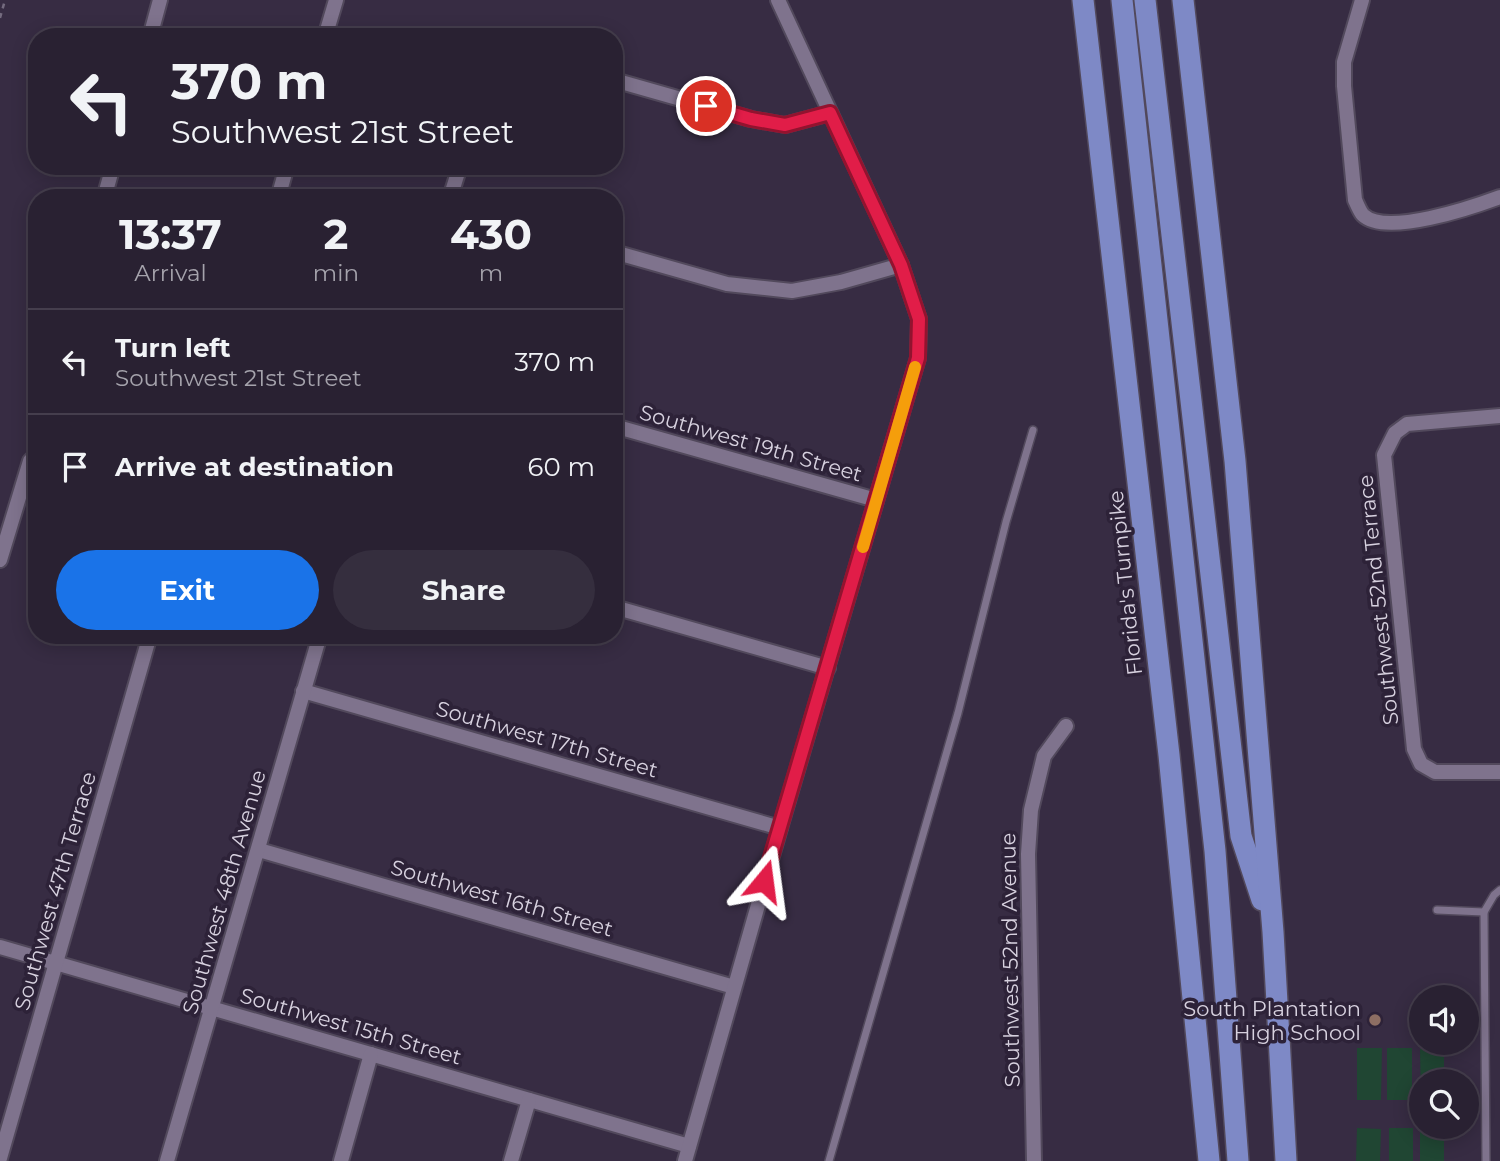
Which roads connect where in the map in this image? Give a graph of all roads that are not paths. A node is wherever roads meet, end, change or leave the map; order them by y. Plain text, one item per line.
1 (160, 0) edge
2 (336, 0) edge
3 (778, 0) edge
4 (1083, 0) edge
5 (1122, 0) edge
6 (1145, 0) edge
7 (1183, 0) edge
8 (1362, 0) edge
9 (152, 28) edge
10 (328, 28) edge
11 (623, 83) edge
12 (830, 113) junction
13 (1500, 197) edge
14 (623, 255) edge
15 (901, 265) junction
16 (1500, 416) edge
17 (623, 429) edge
18 (1033, 430) dead end
19 (28, 468) edge
20 (876, 500) junction
21 (0, 560) edge
22 (623, 610) edge
23 (147, 644) edge
24 (317, 644) edge
25 (828, 668) junction
26 (303, 691) junction
27 (1066, 726) dead end
28 (1500, 772) edge
29 (780, 828) junction
30 (259, 850) junction
31 (1500, 890) edge
32 (1437, 910) dead end
33 (1484, 912) junction
34 (1273, 932) junction
35 (0, 947) edge
36 (57, 963) junction
37 (734, 987) junction
38 (212, 1008) junction
39 (371, 1054) junction
40 (529, 1100) junction
41 (689, 1146) junction
42 (0, 1158) edge
43 (167, 1161) edge
44 (341, 1161) edge
45 (511, 1161) edge
46 (685, 1161) edge
47 (829, 1161) edge
48 (1034, 1161) edge
49 (1209, 1161) edge
50 (1238, 1161) edge
51 (1286, 1161) edge
52 (1486, 1161) edge

1 - 9 street
2 - 10 street
3 - 12 street
4 - 49 highway, Florida's Turnpike
5 - 50 highway
6 - 34 highway
7 - 34 highway
8 - 13 street
11 - 12 street
12 - 15 street
14 - 15 street
15 - 20 street
16 - 28 street, Southwest 52nd Terrace
17 - 20 street, Southwest 19th Street
18 - 47 lane
19 - 21 street
20 - 25 street
22 - 25 street
23 - 36 street, Southwest 47th Terrace
24 - 26 street, Southwest 48th Avenue
25 - 29 street
26 - 29 street, Southwest 17th Street
26 - 30 street, Southwest 48th Avenue
27 - 48 street, Southwest 52nd Avenue
29 - 37 street
30 - 37 street, Southwest 16th Street
30 - 38 street, Southwest 48th Avenue
31 - 33 lane
32 - 33 lane
33 - 52 lane
34 - 51 highway
35 - 36 street, Southwest 15th Street
36 - 38 street, Southwest 15th Street
36 - 42 street, Southwest 47th Terrace
37 - 41 street
38 - 39 street, Southwest 15th Street
38 - 43 street, Southwest 48th Avenue
39 - 40 street, Southwest 15th Street
39 - 44 street
40 - 41 street, Southwest 15th Street
40 - 45 street
41 - 46 street

